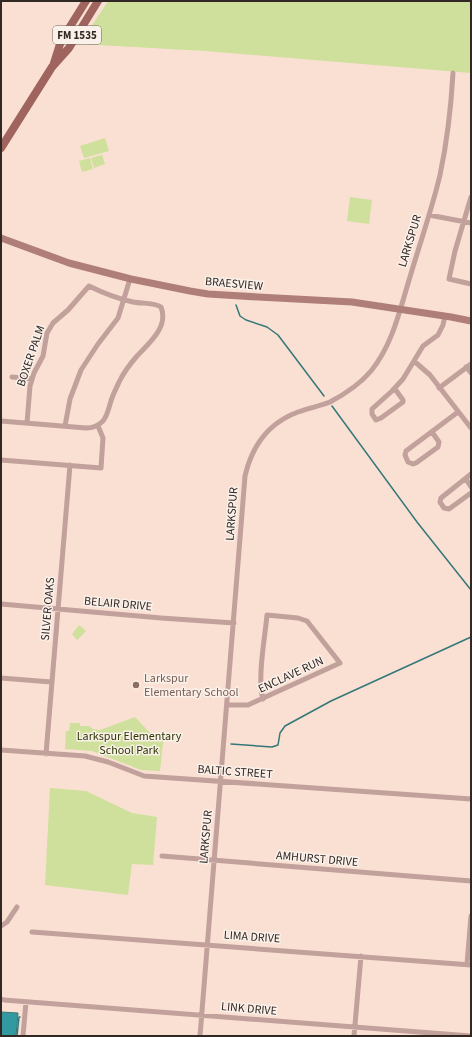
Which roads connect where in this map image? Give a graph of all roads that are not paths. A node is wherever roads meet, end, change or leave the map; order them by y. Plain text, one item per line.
1 (86, 1) edge
2 (98, 1) edge
3 (52, 67) junction
4 (453, 74) dead end
5 (1, 148) edge
6 (471, 197) edge
7 (429, 215) junction
8 (464, 222) junction
9 (471, 223) edge
10 (1, 238) edge
11 (130, 279) junction
12 (471, 284) edge
13 (123, 300) junction
14 (400, 309) junction
15 (445, 316) junction
16 (471, 321) edge
17 (414, 361) junction
18 (469, 365) edge
19 (471, 373) edge
20 (12, 377) dead end
21 (32, 380) junction
22 (395, 388) junction
23 (439, 388) junction
24 (458, 412) junction
25 (1, 420) edge
26 (26, 423) junction
27 (65, 426) junction
28 (98, 426) junction
29 (471, 428) edge
30 (432, 432) junction
31 (1, 460) edge
32 (70, 466) junction
33 (471, 474) edge
34 (466, 479) junction
35 (471, 486) edge
36 (471, 492) edge
37 (1, 604) edge
38 (57, 608) junction
39 (234, 623) junction
40 (1, 678) edge
41 (51, 682) junction
42 (263, 699) junction
43 (227, 705) junction
44 (1, 750) edge
45 (46, 754) junction
46 (221, 781) junction
47 (471, 799) edge
48 (162, 856) dead end
49 (214, 861) junction
50 (471, 881) edge
51 (17, 907) dead end
52 (471, 916) edge
53 (1, 926) edge
54 (32, 932) dead end
55 (207, 944) junction
56 (361, 956) junction
57 (469, 964) edge
58 (1, 999) edge
59 (26, 1002) junction
60 (201, 1014) junction
61 (354, 1027) junction
62 (23, 1036) edge
63 (200, 1036) edge
64 (354, 1036) edge
65 (471, 1036) edge

1 - 3 main road, FM 1535
2 - 3 main road, FM 1535
3 - 5 main road, FM 1535
4 - 7 street, LARKSPUR
6 - 8 street
7 - 8 street
7 - 14 street, LARKSPUR
8 - 9 street
8 - 12 street
10 - 11 street, BRAESVIEW
11 - 13 street
11 - 14 street, BRAESVIEW
13 - 21 street, BOXER PALM
13 - 27 street
13 - 28 street
14 - 15 street, BRAESVIEW
14 - 39 street, LARKSPUR
15 - 16 street, BRAESVIEW
15 - 17 street
17 - 22 street
17 - 23 street
18 - 19 street
18 - 23 street
20 - 21 street
21 - 26 street, BOXER PALM
22 - 22 street
23 - 24 street
24 - 29 street
24 - 30 street
25 - 26 street
26 - 27 street
27 - 28 street
28 - 32 street
30 - 30 street
31 - 32 street
32 - 38 street, SILVER OAKS
33 - 34 street
34 - 35 street
34 - 36 street
37 - 38 street, BELAIR DRIVE
38 - 39 street, BELAIR DRIVE
38 - 41 street, SILVER OAKS
39 - 43 street, LARKSPUR
40 - 41 street
41 - 45 street, SILVER OAKS
42 - 42 street, ENCLAVE RUN
42 - 43 street, ENCLAVE RUN
43 - 46 street, LARKSPUR
44 - 45 street, BALTIC STREET
45 - 46 street, BALTIC STREET
46 - 47 street, BALTIC STREET
46 - 49 street, LARKSPUR
48 - 49 street, AMHURST DRIVE
49 - 50 street, AMHURST DRIVE
49 - 55 street, LARKSPUR
51 - 53 street
52 - 57 street
54 - 55 street, LIMA DRIVE
55 - 56 street, LIMA DRIVE
55 - 60 street, LARKSPUR
56 - 57 street, LIMA DRIVE
56 - 61 street
58 - 59 street, LINK DRIVE
59 - 60 street, LINK DRIVE
59 - 62 street
60 - 61 street, LINK DRIVE
60 - 63 street, LARKSPUR
61 - 64 street
61 - 65 street, LINK DRIVE

